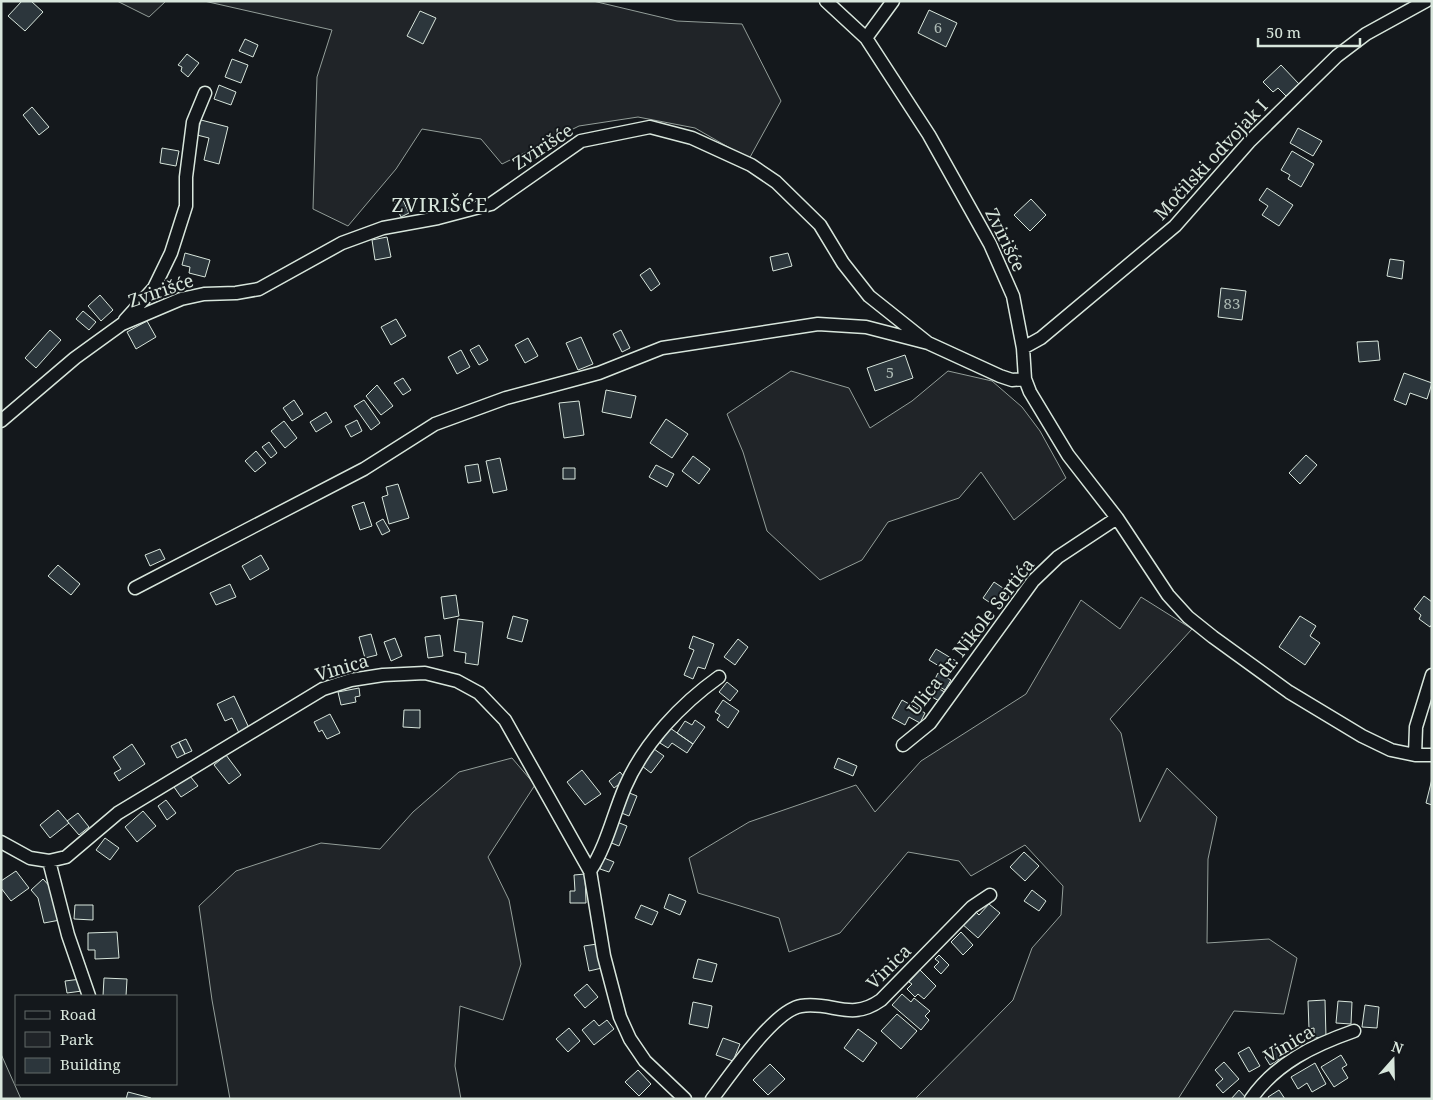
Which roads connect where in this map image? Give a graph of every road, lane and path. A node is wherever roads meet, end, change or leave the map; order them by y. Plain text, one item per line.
1 (826, 1) edge
2 (893, 1) edge
3 (1426, 1) edge
4 (866, 38) junction
5 (205, 93) dead end
6 (122, 324) junction
7 (928, 344) junction
8 (1023, 348) junction
9 (1025, 379) junction
10 (1, 421) edge
11 (1118, 518) junction
12 (135, 588) dead end
13 (1432, 675) edge
14 (718, 677) dead end
15 (903, 745) dead end
16 (1415, 755) junction
17 (1432, 755) edge
18 (1, 842) edge
19 (49, 861) junction
20 (590, 871) junction
21 (990, 895) dead end
22 (89, 995) edge
23 (1354, 1031) dead end
24 (685, 1099) edge
25 (712, 1099) edge
26 (1251, 1099) edge

1 - 4 street, Zvirišće
2 - 4 street
3 - 8 street, Močilski odvojak I
4 - 8 street, Zvirišće
5 - 6 street, Zvirišće
6 - 7 street, Zvirišće
6 - 10 street, Zvirišće
7 - 9 street, Zvirišće
7 - 12 street, Zvirišće
8 - 9 street, Zvirišće
9 - 11 street
11 - 15 street, Ulica dr. Nikole Sertića
11 - 16 street
13 - 16 street
14 - 20 street
16 - 17 street
18 - 19 street
19 - 20 street, Vinica
19 - 22 street
20 - 24 street, Vinica
21 - 25 street, Vinica
23 - 26 street, Vinica

